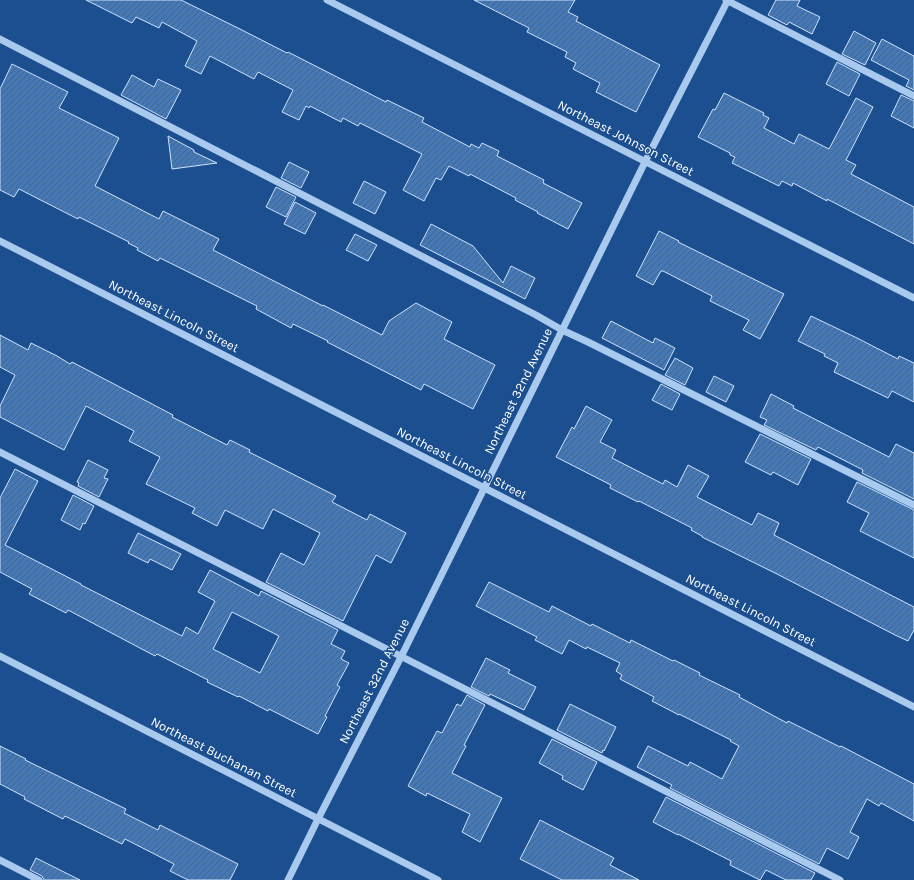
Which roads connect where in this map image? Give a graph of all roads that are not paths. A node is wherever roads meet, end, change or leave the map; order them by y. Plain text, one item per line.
1 (327, 0) edge
2 (727, 0) edge
3 (0, 39) edge
4 (914, 96) edge
5 (646, 162) junction
6 (0, 241) edge
7 (914, 298) edge
8 (562, 330) junction
9 (0, 452) edge
10 (484, 487) junction
11 (914, 505) edge
12 (0, 656) edge
13 (401, 656) junction
14 (914, 707) edge
15 (318, 819) junction
16 (0, 860) edge
17 (39, 880) edge
18 (288, 880) edge
19 (438, 880) edge
20 (840, 880) edge

1 - 5 street, Northeast Johnson Street
2 - 4 street
2 - 5 street, Northeast 32nd Avenue
3 - 8 street
5 - 7 street, Northeast Johnson Street
5 - 8 street, Northeast 32nd Avenue
6 - 10 street, Northeast Lincoln Street
8 - 10 street, Northeast 32nd Avenue
8 - 11 street
9 - 13 street
10 - 13 street, Northeast 32nd Avenue
10 - 14 street, Northeast Lincoln Street
12 - 15 street, Northeast Buchanan Street
13 - 15 street, Northeast 32nd Avenue
13 - 20 street
15 - 18 street, Northeast 32nd Avenue
15 - 19 street, Northeast Buchanan Street
16 - 17 street

